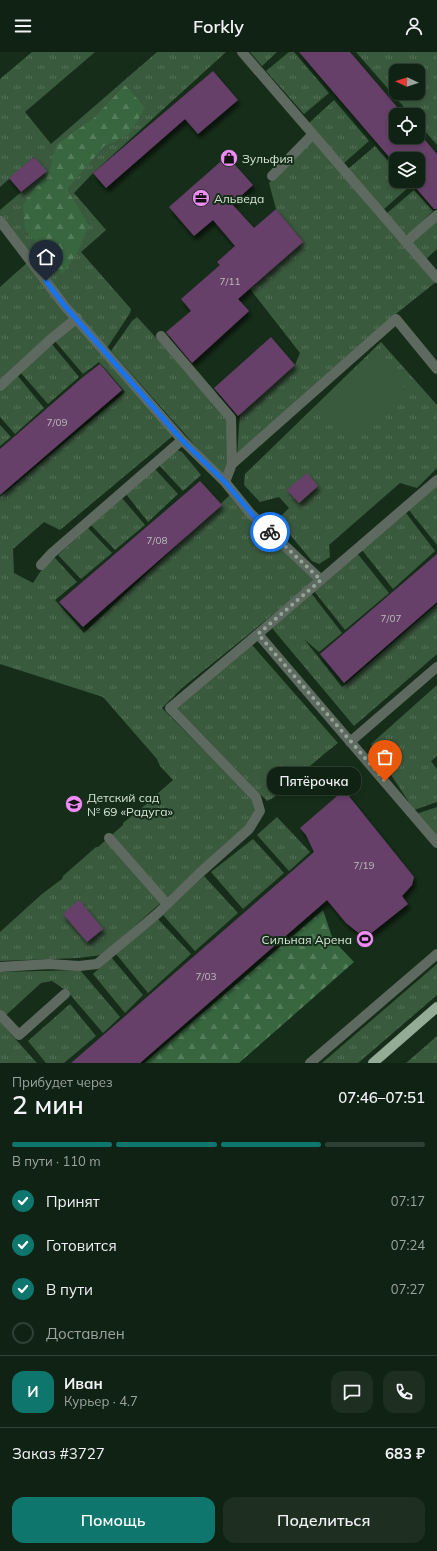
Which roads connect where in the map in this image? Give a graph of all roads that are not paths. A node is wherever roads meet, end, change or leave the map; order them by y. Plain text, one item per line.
1 (242, 52) edge
2 (313, 134) junction
3 (272, 176) dead end
4 (437, 215) edge
5 (0, 221) edge
6 (406, 242) junction
7 (437, 278) edge
8 (77, 318) junction
9 (161, 336) dead end
10 (437, 369) edge
11 (0, 386) edge
12 (182, 440) junction
13 (232, 464) junction
14 (437, 480) edge
15 (225, 482) junction
16 (41, 565) dead end
17 (321, 580) junction
18 (258, 634) junction
19 (437, 667) edge
20 (350, 742) junction
21 (109, 838) dead end
22 (437, 843) edge
23 (167, 904) junction
24 (437, 954) edge
25 (0, 968) edge
26 (65, 994) dead end
27 (437, 1007) edge
28 (0, 1015) edge
29 (310, 1063) edge
30 (373, 1063) edge

1 - 2 street
2 - 3 street
2 - 6 street
4 - 6 street
5 - 8 street
6 - 7 street
8 - 11 street
8 - 12 street
9 - 13 street
10 - 13 street
12 - 15 street
12 - 16 street
13 - 15 street
14 - 17 street
15 - 17 street
17 - 18 street
18 - 20 street
18 - 23 street
19 - 20 street
20 - 22 street
21 - 23 street
23 - 25 street
24 - 29 street
26 - 28 street
27 - 30 main road

